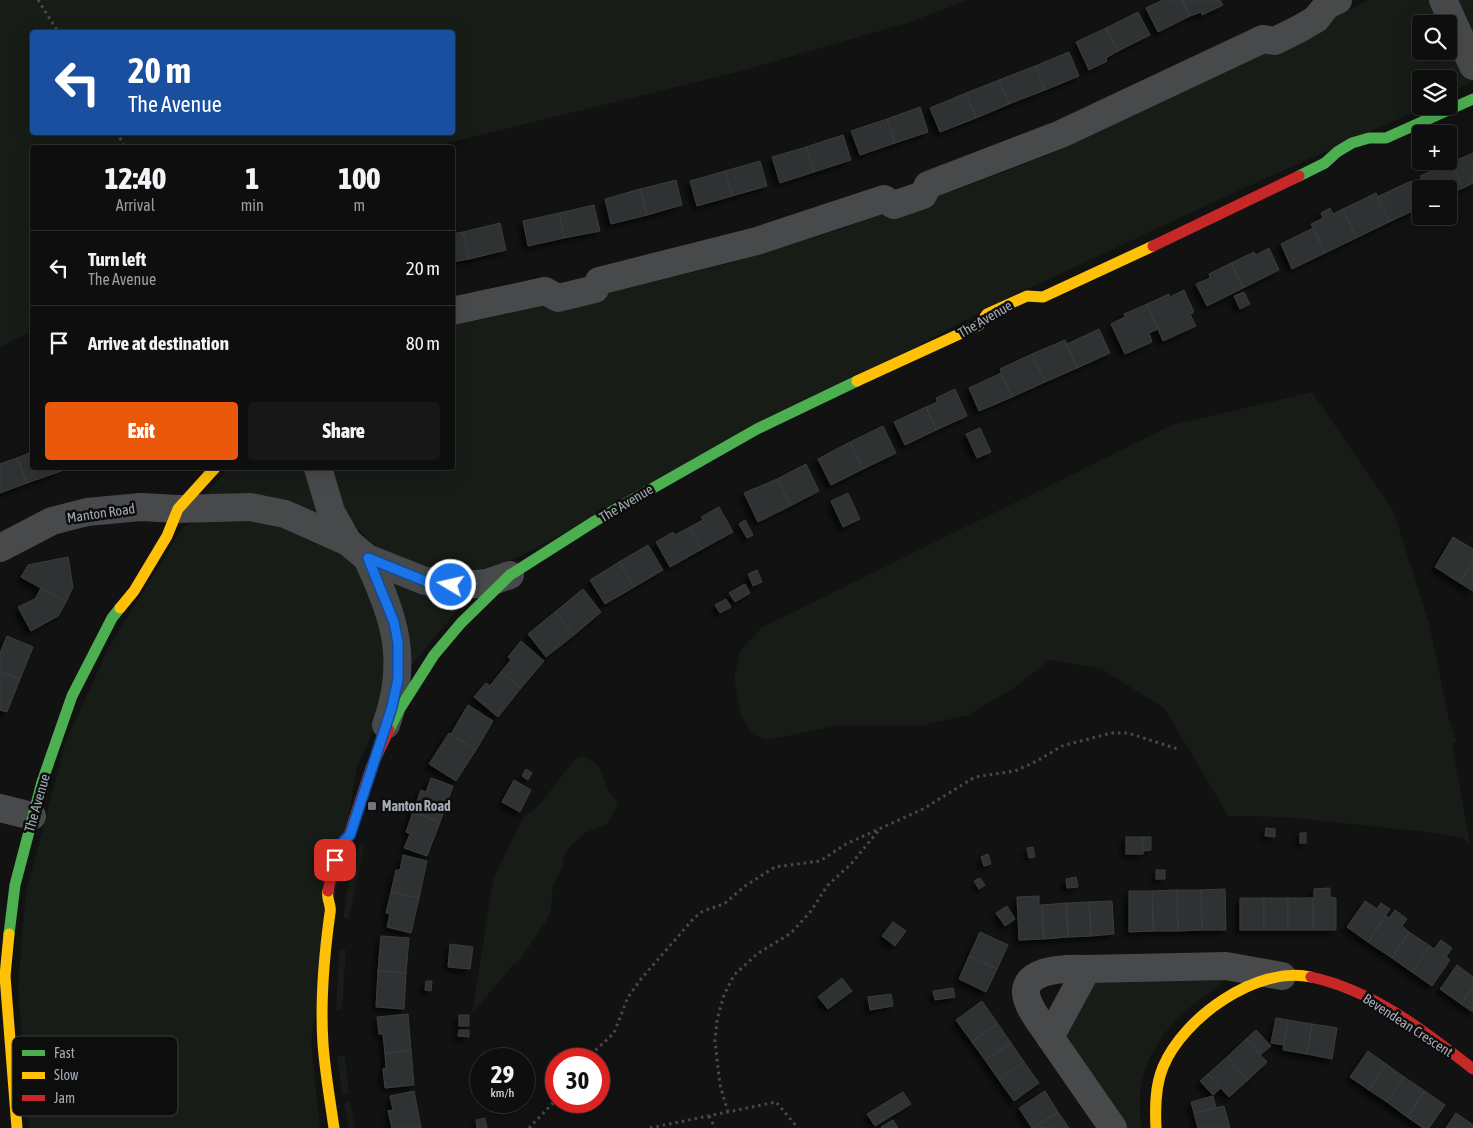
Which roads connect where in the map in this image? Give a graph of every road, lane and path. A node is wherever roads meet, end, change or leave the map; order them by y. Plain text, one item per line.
1 (38, 0) edge
2 (1338, 0) edge
3 (1444, 0) edge
4 (57, 30) edge
5 (1473, 66) edge
6 (1473, 99) edge
7 (455, 310) edge
8 (213, 470) edge
9 (319, 470) edge
10 (178, 509) junction
11 (0, 548) edge
12 (358, 550) junction
13 (510, 575) junction
14 (1178, 749) dead end
15 (371, 768) junction
16 (0, 808) edge
17 (32, 816) junction
18 (879, 830) junction
19 (1087, 969) junction
20 (1282, 976) junction
21 (1050, 1037) junction
22 (598, 1048) edge
23 (1473, 1069) edge
24 (12, 1086) edge
25 (545, 1111) edge
26 (728, 1112) junction
27 (709, 1116) junction
28 (334, 1128) edge
29 (529, 1128) edge
30 (650, 1128) edge
31 (715, 1128) edge
32 (798, 1128) edge
33 (1113, 1128) edge
34 (1156, 1128) edge

1 - 4 path
2 - 7 street
3 - 5 street
6 - 13 street, The Avenue
8 - 10 street, The Avenue
9 - 12 street, The Avenue
10 - 11 street, Manton Road
10 - 12 street, The Avenue
10 - 17 street, The Avenue
12 - 13 street, The Avenue
12 - 15 street, The Avenue
13 - 15 street, The Avenue
14 - 18 path
15 - 28 street, The Avenue
16 - 17 street
17 - 24 street, The Avenue
18 - 22 path
18 - 26 path
19 - 20 street, Bevendean Crescent
19 - 21 street
19 - 21 street, Bevendean Crescent
20 - 23 street, Bevendean Crescent
20 - 34 street, Bevendean Crescent
21 - 33 street, Bevendean Crescent
25 - 29 path
26 - 27 path
26 - 32 path
27 - 30 path
27 - 31 path

